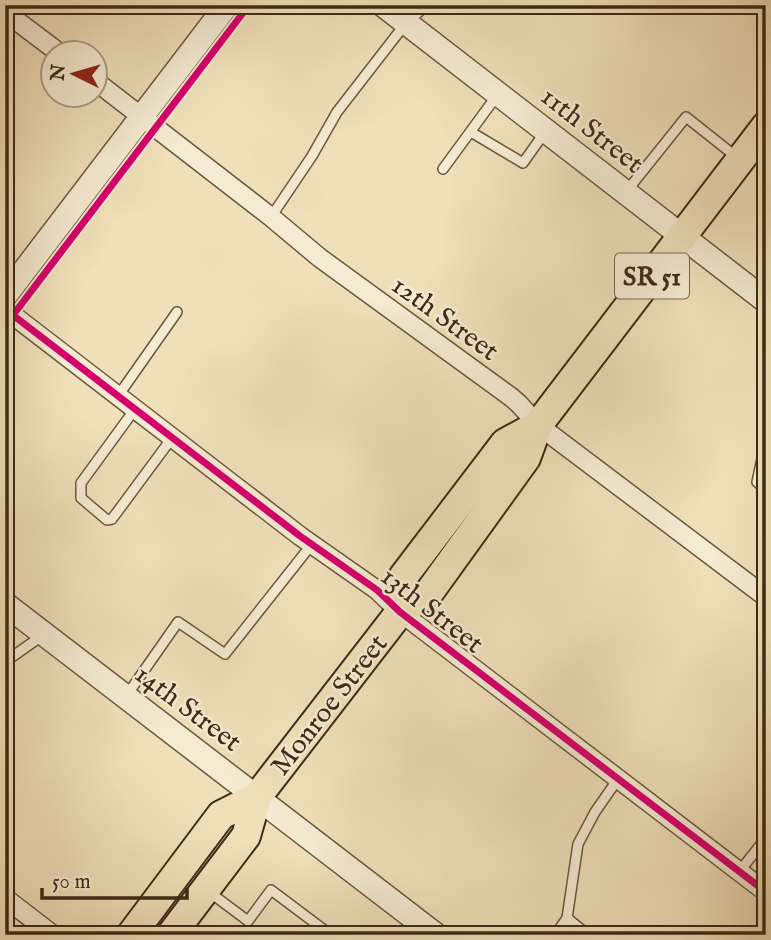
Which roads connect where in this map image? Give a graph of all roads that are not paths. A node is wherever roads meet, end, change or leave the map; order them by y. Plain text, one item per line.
1 (227, 5) edge
2 (383, 5) edge
3 (427, 5) edge
4 (5, 12) edge
5 (406, 23) junction
6 (39, 38) edge
7 (108, 90) edge
8 (498, 94) junction
9 (142, 116) junction
10 (766, 126) edge
11 (546, 131) junction
12 (471, 132) junction
13 (740, 160) junction
14 (443, 169) dead end
15 (626, 192) junction
16 (271, 217) junction
17 (682, 236) junction
18 (5, 296) edge
19 (766, 301) edge
20 (5, 309) edge
21 (177, 312) dead end
22 (118, 396) junction
23 (135, 409) junction
24 (538, 425) junction
25 (172, 438) junction
26 (766, 440) edge
27 (766, 490) edge
28 (312, 544) junction
29 (766, 597) edge
30 (5, 604) edge
31 (400, 612) junction
32 (45, 634) junction
33 (5, 659) edge
34 (125, 696) junction
35 (618, 779) junction
36 (257, 797) junction
37 (766, 838) edge
38 (739, 872) junction
39 (205, 889) junction
40 (766, 892) edge
41 (5, 898) edge
42 (567, 918) junction
43 (53, 935) edge
44 (131, 935) edge
45 (171, 935) edge
46 (331, 935) edge
47 (436, 935) edge
48 (555, 935) edge
49 (588, 935) edge

1 - 9 street
2 - 5 street, 11th Street
3 - 5 lane
4 - 6 street
5 - 8 street, 11th Street
5 - 16 lane
7 - 9 street, 12th Street
8 - 11 street, 11th Street
8 - 12 lane
9 - 16 street, 12th Street
9 - 18 street
10 - 13 main road, Monroe Street / SR 51
11 - 12 lane
11 - 15 street, 11th Street
12 - 14 lane
13 - 15 lane
13 - 17 main road, Monroe Street / SR 51
15 - 17 street, 11th Street
16 - 24 street, 12th Street
17 - 19 street, 11th Street
17 - 24 main road, Monroe Street / SR 51
20 - 22 street, 13th Street
21 - 22 lane
22 - 23 street, 13th Street
23 - 25 street, 13th Street
23 - 25 lane
24 - 29 street, 12th Street
24 - 31 main road, Monroe Street / SR 51
25 - 28 street, 13th Street
26 - 27 lane
28 - 31 street, 13th Street
28 - 34 lane
30 - 32 street, 14th Street
31 - 35 street, 13th Street
31 - 36 main road, Monroe Street / SR 51
32 - 33 lane
32 - 34 street, 14th Street
34 - 36 street, 14th Street
35 - 38 street, 13th Street
35 - 42 lane
36 - 39 main road, Monroe Street / SR 51
36 - 44 main road, Monroe Street / SR 51
36 - 47 street, 14th Street
37 - 38 lane
38 - 40 street, 13th Street
39 - 45 main road, Monroe Street / SR 51
39 - 46 lane
41 - 43 street
42 - 48 lane
42 - 49 lane

